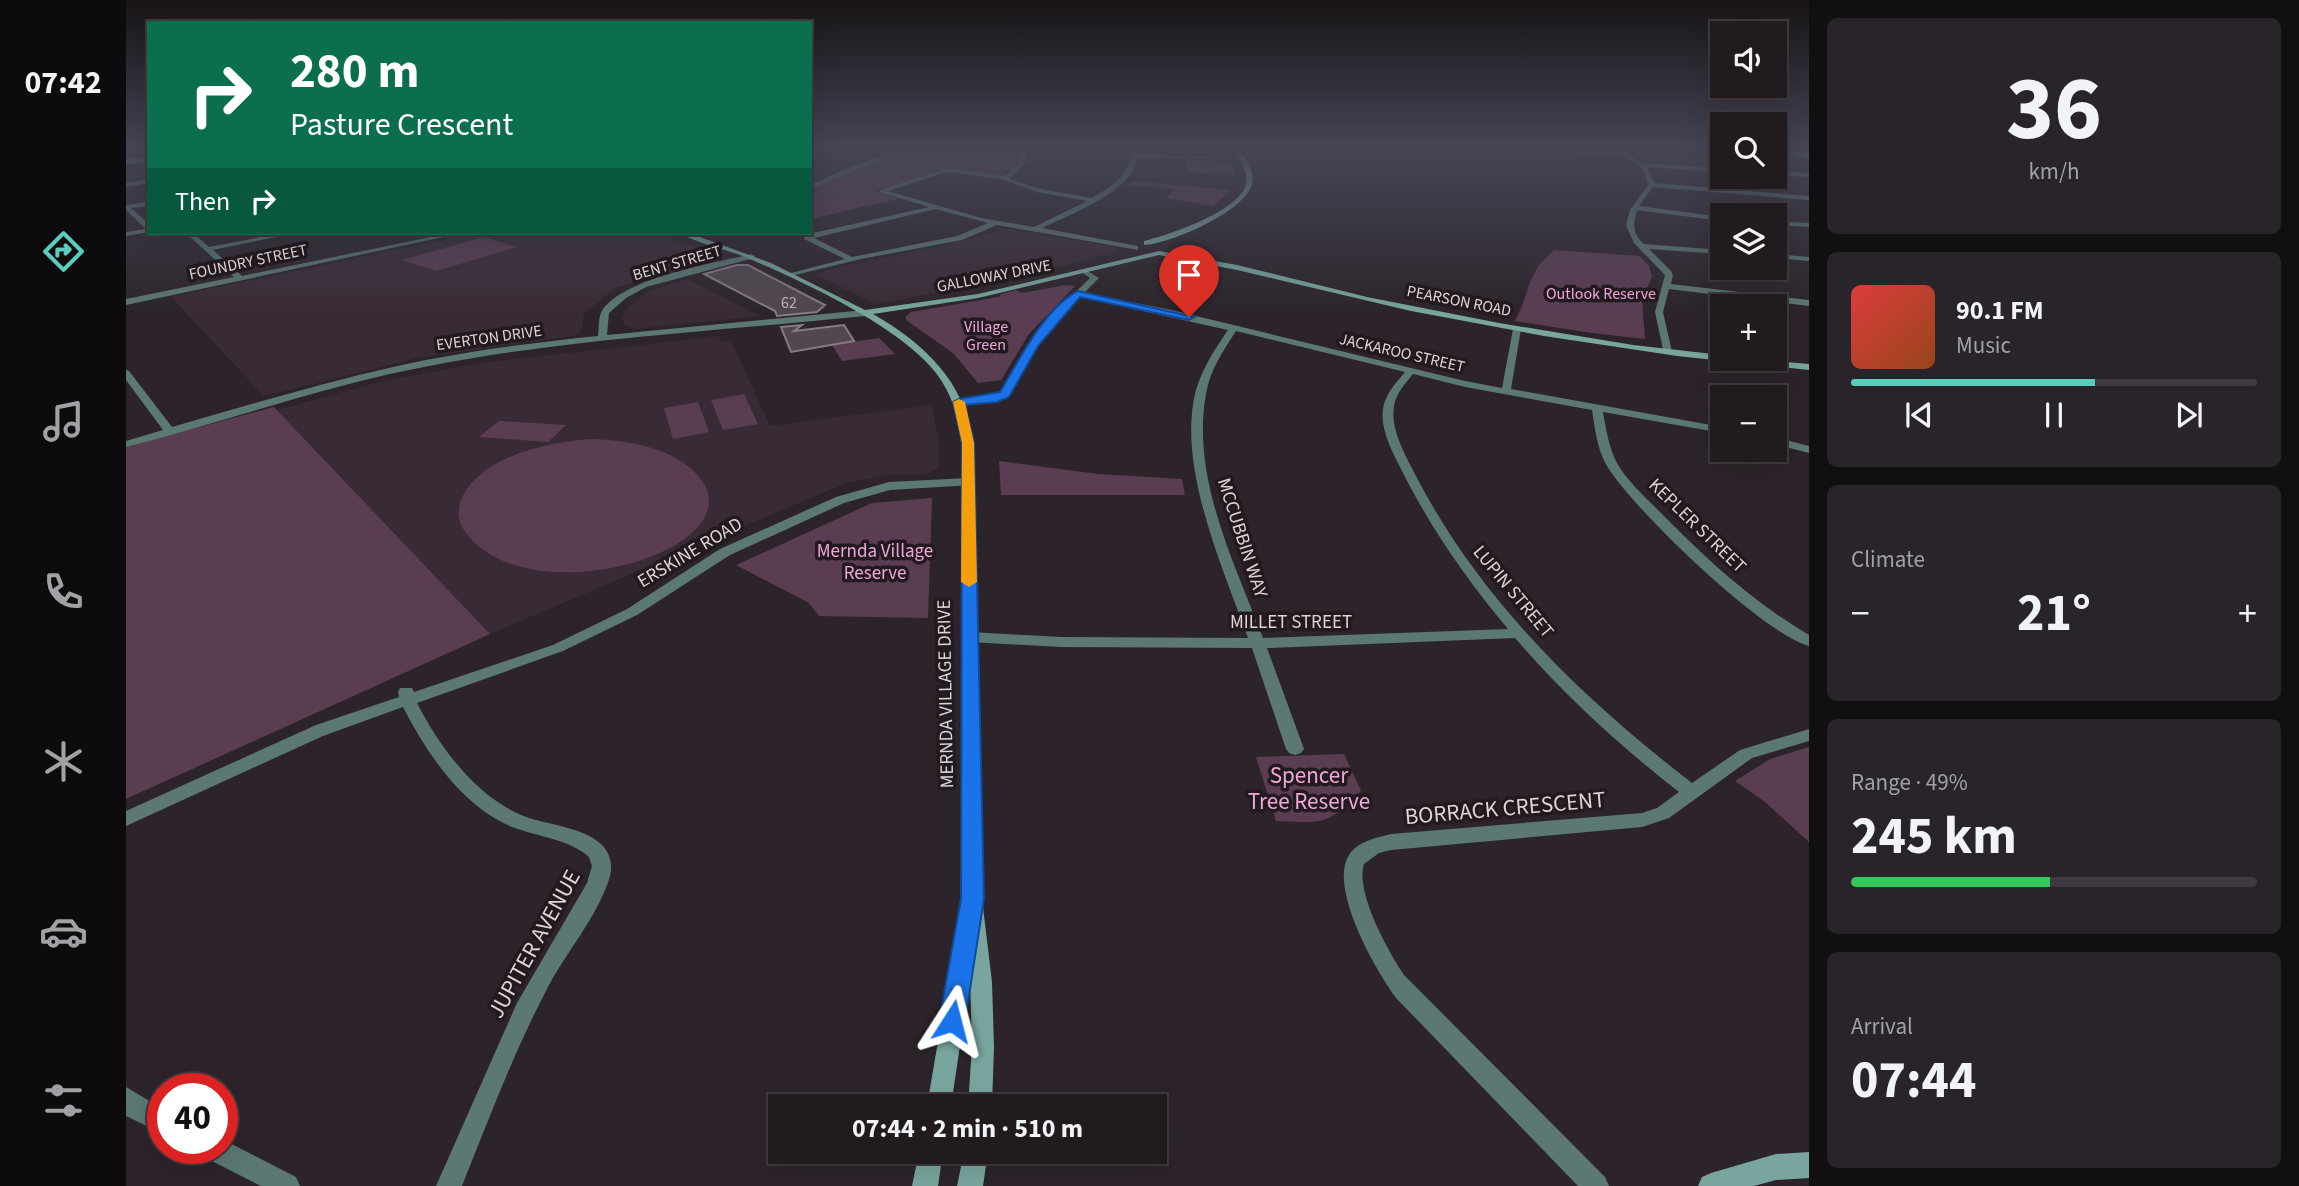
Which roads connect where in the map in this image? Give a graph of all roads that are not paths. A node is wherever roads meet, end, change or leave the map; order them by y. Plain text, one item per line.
1 (932, 204) edge
2 (1083, 204) edge
3 (1234, 204) edge
4 (1638, 204) edge
5 (938, 206) junction
6 (131, 208) edge
7 (1636, 208) junction
8 (1710, 217) edge
9 (995, 223) junction
10 (1787, 224) edge
11 (1809, 225) edge
12 (147, 227) edge
13 (147, 229) edge
14 (1033, 230) junction
15 (126, 234) edge
16 (191, 235) edge
17 (281, 235) edge
18 (449, 235) edge
19 (689, 235) edge
20 (1171, 238) junction
21 (1111, 242) junction
22 (1146, 243) junction
23 (1641, 246) junction
24 (1168, 248) junction
25 (207, 249) junction
26 (1135, 249) junction
27 (1710, 251) edge
28 (1158, 253) junction
29 (751, 256) junction
30 (1787, 257) edge
31 (1194, 258) junction
32 (851, 259) junction
33 (1126, 259) junction
34 (1809, 259) edge
35 (1084, 271) junction
36 (791, 274) junction
37 (240, 278) junction
38 (1668, 286) junction
39 (1078, 294) junction
40 (126, 302) edge
41 (1809, 303) edge
42 (865, 313) junction
43 (1234, 328) junction
44 (1517, 329) junction
45 (602, 340) junction
46 (1667, 352) junction
47 (1710, 357) edge
48 (1787, 365) edge
49 (1809, 367) edge
50 (1410, 372) junction
51 (127, 375) edge
52 (1506, 393) junction
53 (959, 402) junction
54 (1597, 409) junction
55 (1710, 428) edge
56 (169, 431) junction
57 (126, 443) edge
58 (1787, 444) edge
59 (1809, 450) edge
60 (968, 486) junction
61 (1521, 633) junction
62 (1809, 641) edge
63 (970, 642) junction
64 (1257, 642) junction
65 (406, 695) junction
66 (1809, 735) edge
67 (1295, 749) dead end
68 (1692, 793) junction
69 (126, 819) edge
70 (972, 899) junction
71 (941, 1094) edge
72 (981, 1094) edge
73 (126, 1099) edge
74 (147, 1114) edge
75 (238, 1161) edge
76 (929, 1164) edge
77 (974, 1164) edge
78 (1809, 1165) edge
79 (287, 1186) edge
80 (449, 1186) edge
81 (925, 1186) edge
82 (970, 1186) edge
83 (1596, 1186) edge
84 (1711, 1186) edge

1 - 5 street
2 - 14 street
3 - 20 street
4 - 7 street
5 - 9 street
5 - 32 street
6 - 12 street
7 - 8 street
7 - 23 street
9 - 14 street
9 - 32 street
10 - 11 street
13 - 15 street
14 - 21 street
16 - 25 street
17 - 25 street
18 - 37 street, FOUNDRY STREET
19 - 29 street, MERNDA VILLAGE DRIVE
20 - 22 street
20 - 24 street
21 - 22 street
21 - 26 street
22 - 24 street, PEARSON ROAD
22 - 26 street
23 - 27 street
23 - 38 street
24 - 28 street
24 - 31 street, PEARSON ROAD
25 - 37 street
26 - 28 street
26 - 33 street
28 - 31 street, PEARSON ROAD
28 - 33 street, GALLOWAY DRIVE
29 - 36 street, MERNDA VILLAGE DRIVE
29 - 45 street, BENT STREET
30 - 34 street
31 - 44 street, PEARSON ROAD
32 - 36 street
33 - 35 street, GALLOWAY DRIVE
35 - 39 street
35 - 42 street, GALLOWAY DRIVE
36 - 42 street, MERNDA VILLAGE DRIVE
37 - 40 street, FOUNDRY STREET
38 - 41 street
38 - 46 street
39 - 43 street, JACKAROO STREET
39 - 53 street
42 - 45 street, EVERTON DRIVE
42 - 53 street, MERNDA VILLAGE DRIVE
43 - 50 street, JACKAROO STREET
43 - 64 street, MCCUBBIN WAY
44 - 46 street, PEARSON ROAD
44 - 52 street
45 - 56 street, EVERTON DRIVE
46 - 47 street, PEARSON ROAD
48 - 49 street
50 - 52 street, JACKAROO STREET
50 - 61 street, LUPIN STREET
51 - 56 street
52 - 54 street, JACKAROO STREET
53 - 60 street, MERNDA VILLAGE DRIVE
54 - 55 street, JACKAROO STREET
54 - 62 street, KEPLER STREET
56 - 57 street, EVERTON DRIVE
58 - 59 street
60 - 63 street, MERNDA VILLAGE DRIVE
60 - 65 street, ERSKINE ROAD
61 - 64 street, MILLET STREET
61 - 68 street, LUPIN STREET
63 - 64 street, MILLET STREET
63 - 70 street, MERNDA VILLAGE DRIVE
64 - 67 street, MCCUBBIN WAY
65 - 69 street, ERSKINE ROAD
65 - 80 street, JUPITER AVENUE
66 - 68 street, BORRACK CRESCENT
68 - 83 street, BORRACK CRESCENT
70 - 71 street, MERNDA VILLAGE DRIVE
70 - 72 street, MERNDA VILLAGE DRIVE
73 - 74 street
75 - 79 street
76 - 81 street
77 - 82 street
78 - 84 street

